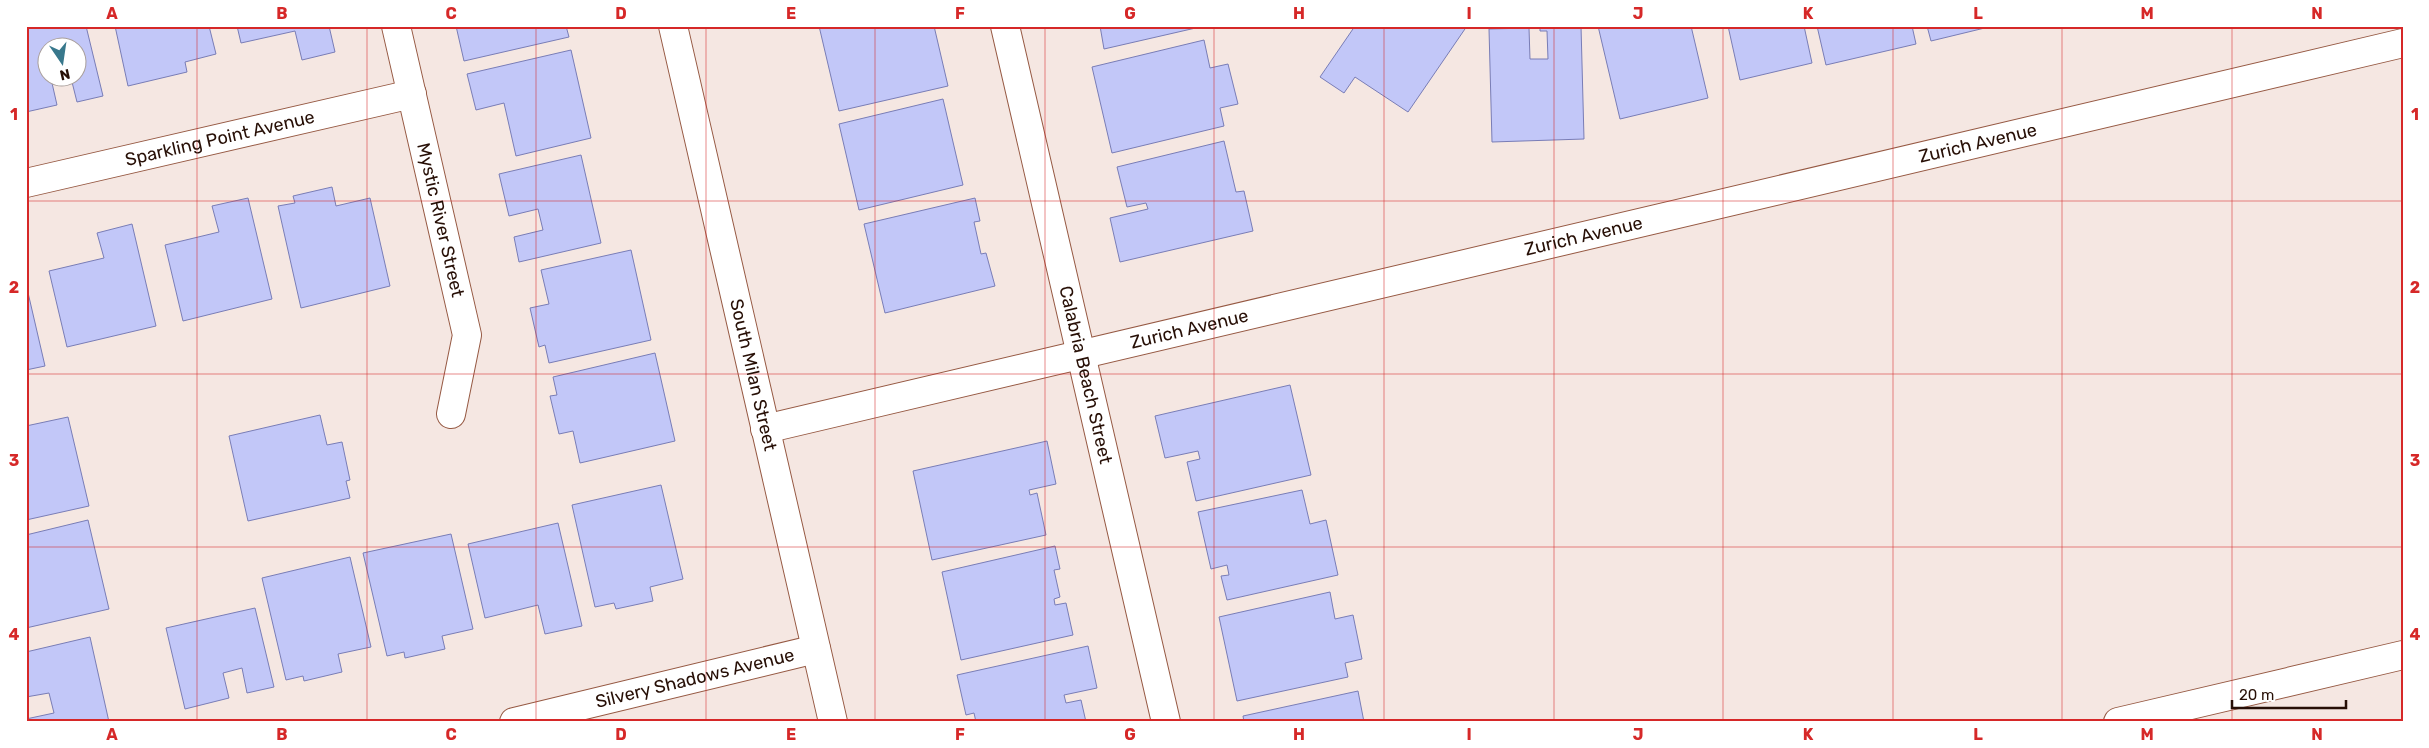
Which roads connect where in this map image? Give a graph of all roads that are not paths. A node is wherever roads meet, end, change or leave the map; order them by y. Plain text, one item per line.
1 (396, 26) edge
2 (673, 26) edge
3 (1006, 26) edge
4 (2403, 43) edge
5 (412, 94) junction
6 (26, 183) edge
7 (1081, 353) junction
8 (450, 414) dead end
9 (765, 429) junction
10 (816, 649) junction
11 (2403, 655) edge
12 (514, 722) edge
13 (832, 722) edge
14 (1166, 722) edge
15 (2118, 722) edge

1 - 5 street, Mystic River Street
2 - 9 street, South Milan Street
3 - 7 street, Calabria Beach Street
4 - 7 street, Zurich Avenue
5 - 6 street, Sparkling Point Avenue
5 - 8 street, Mystic River Street
7 - 9 street, Zurich Avenue
7 - 14 street, Calabria Beach Street
9 - 10 street, South Milan Street
10 - 12 street, Silvery Shadows Avenue
10 - 13 street, South Milan Street
11 - 15 street

